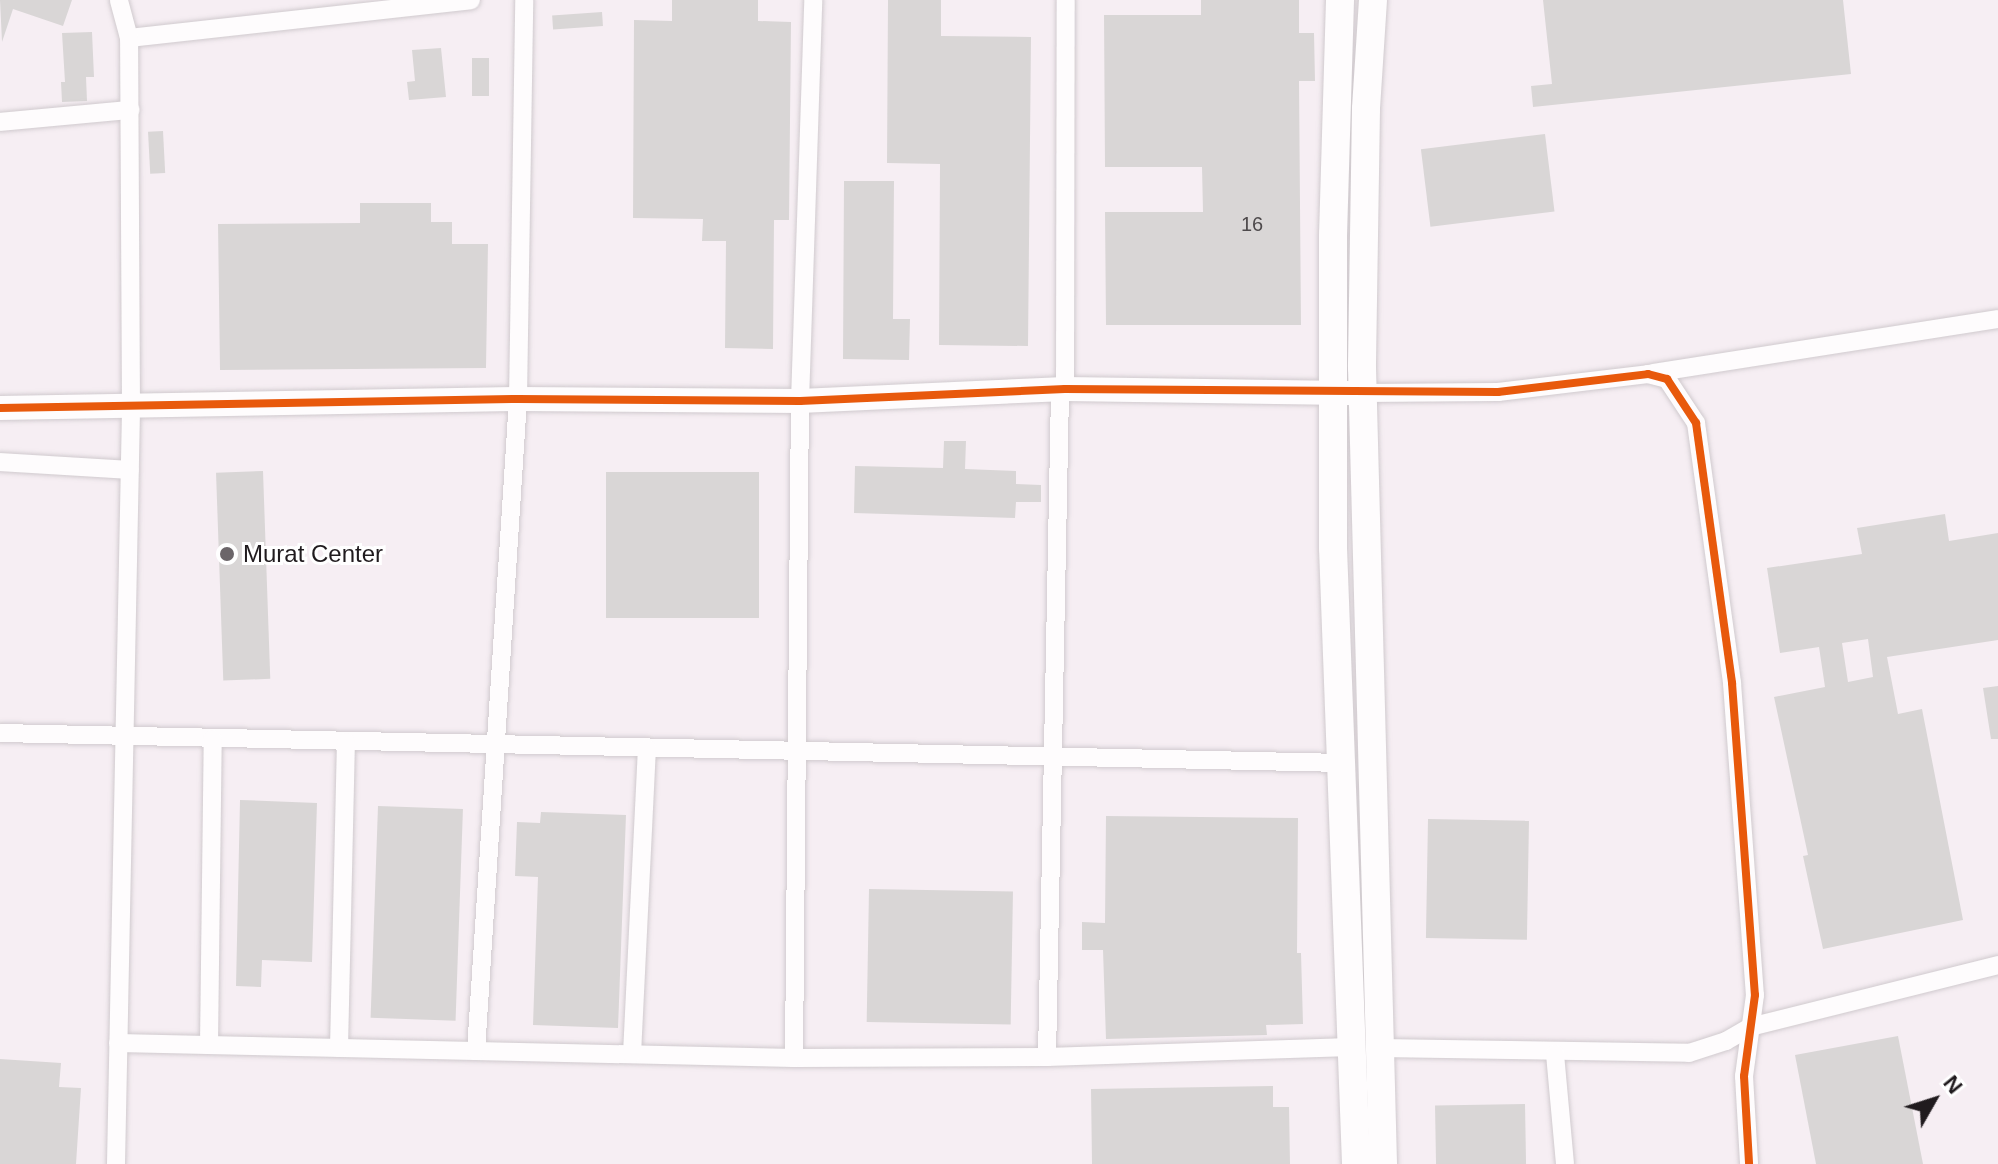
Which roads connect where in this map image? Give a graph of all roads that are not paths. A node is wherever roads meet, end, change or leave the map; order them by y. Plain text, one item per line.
1 (119, 0) edge
2 (471, 0) edge
3 (524, 0) edge
4 (813, 0) edge
5 (1066, 0) edge
6 (1340, 0) edge
7 (1373, 0) edge
8 (129, 38) junction
9 (130, 110) junction
10 (0, 122) edge
11 (1998, 319) edge
12 (1648, 374) junction
13 (1063, 389) junction
14 (1333, 393) junction
15 (1363, 393) junction
16 (518, 399) junction
17 (800, 401) junction
18 (131, 407) junction
19 (0, 408) edge
20 (0, 462) edge
21 (130, 470) junction
22 (0, 733) edge
23 (125, 737) junction
24 (213, 739) junction
25 (346, 742) junction
26 (494, 745) junction
27 (647, 748) junction
28 (796, 751) junction
29 (1056, 757) junction
30 (1341, 763) junction
31 (1998, 965) edge
32 (1750, 1027) junction
33 (118, 1043) junction
34 (209, 1045) junction
35 (1351, 1047) junction
36 (339, 1048) junction
37 (1380, 1048) junction
38 (476, 1051) junction
39 (632, 1054) junction
40 (1555, 1054) junction
41 (1047, 1057) junction
42 (794, 1058) junction
43 (116, 1164) edge
44 (1356, 1164) edge
45 (1383, 1164) edge
46 (1565, 1164) edge
47 (1749, 1164) edge

1 - 8 street
2 - 8 street
3 - 16 street
4 - 17 street
5 - 13 street
6 - 14 main road
7 - 15 main road
8 - 9 street
9 - 10 street
9 - 18 street
11 - 12 street
12 - 15 street
12 - 32 street
13 - 14 street
13 - 17 street
13 - 29 street
14 - 15 street
14 - 30 main road
15 - 37 main road
16 - 17 street
16 - 18 street
16 - 26 street
17 - 28 street
18 - 19 street
18 - 21 street
20 - 21 street
21 - 23 street
22 - 23 street
23 - 24 street
23 - 33 street
24 - 25 street
24 - 34 street
25 - 26 street
25 - 36 street
26 - 27 street
26 - 38 street
27 - 28 street
27 - 39 street
28 - 29 street
28 - 42 street
29 - 30 street
29 - 41 street
30 - 35 main road
31 - 32 street
32 - 40 street
32 - 47 street
33 - 34 street
33 - 43 street
34 - 36 street
35 - 41 street
35 - 44 main road
36 - 38 street
37 - 40 street
37 - 45 main road
38 - 39 street
39 - 42 street
40 - 46 street
41 - 42 street

